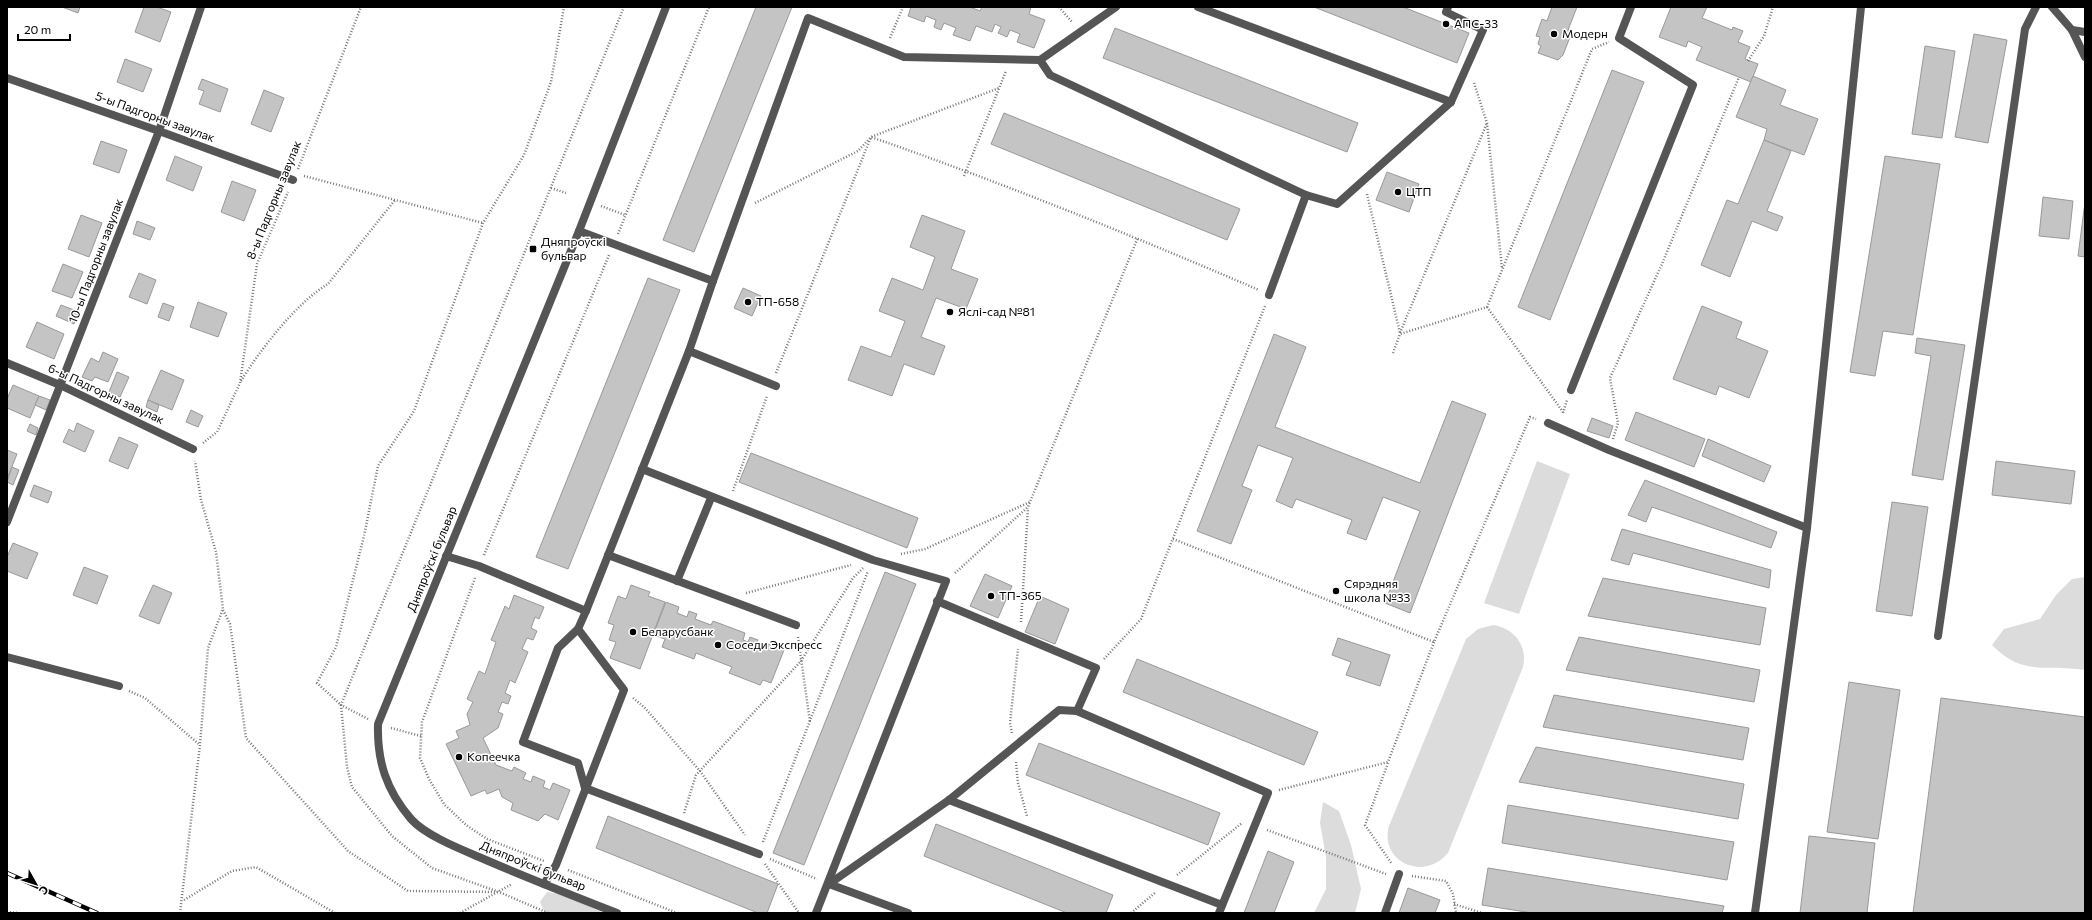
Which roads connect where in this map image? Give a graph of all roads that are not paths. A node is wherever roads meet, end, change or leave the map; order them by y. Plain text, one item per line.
1 (201, 7) edge
2 (666, 7) edge
3 (1116, 7) edge
4 (1198, 7) edge
5 (1448, 7) edge
6 (1631, 7) edge
7 (1861, 7) edge
8 (2036, 7) edge
9 (2052, 7) edge
10 (2072, 30) junction
11 (2085, 32) edge
12 (2085, 57) edge
13 (1040, 60) junction
14 (7, 78) edge
15 (1451, 102) junction
16 (159, 131) junction
17 (295, 177) road end
18 (1306, 195) junction
19 (579, 231) junction
20 (713, 281) junction
21 (1269, 294) road end
22 (689, 351) junction
23 (7, 363) edge
24 (60, 385) junction
25 (774, 385) road end
26 (1571, 390) road end
27 (1548, 423) road end
28 (193, 449) road end
29 (642, 469) junction
30 (712, 498) junction
31 (7, 522) edge
32 (1807, 528) junction
33 (608, 555) junction
34 (446, 556) junction
35 (677, 581) junction
36 (938, 601) junction
37 (586, 611) junction
38 (796, 625) road end
39 (578, 629) junction
40 (1938, 636) dead end
41 (7, 656) edge
42 (119, 686) road end
43 (1077, 711) junction
44 (585, 788) junction
45 (949, 800) junction
46 (759, 854) road end
47 (1398, 876) road end
48 (544, 884) junction
49 (829, 884) junction
50 (1221, 909) edge
51 (617, 913) edge
52 (816, 913) edge
53 (908, 913) edge
54 (1385, 913) edge
55 (1755, 913) edge

1 - 16 street, 10-ы Падгорны завулак
2 - 19 street, Дняпроўскі бульвар
3 - 13 street
4 - 15 street
5 - 15 street
6 - 26 street
7 - 32 street
8 - 40 street
9 - 10 street
10 - 11 street
10 - 12 street
13 - 18 street
13 - 20 street
14 - 16 street, 5-ы Падгорны завулак
15 - 18 street
16 - 17 street, 5-ы Падгорны завулак
16 - 24 street, 10-ы Падгорны завулак
18 - 21 street
19 - 20 street
19 - 34 street, Дняпроўскі бульвар
20 - 22 street
22 - 25 street
22 - 29 street
23 - 24 street, 6-ы Падгорны завулак
24 - 28 street, 6-ы Падгорны завулак
24 - 31 street, 10-ы Падгорны завулак
27 - 32 street
29 - 30 street
29 - 33 street
30 - 35 street
30 - 36 street
32 - 55 street
33 - 35 street
33 - 37 street
34 - 37 street
34 - 48 street, Дняпроўскі бульвар
35 - 38 street
36 - 43 street
36 - 49 street
37 - 39 street
39 - 44 street
39 - 44 street
41 - 42 street
43 - 45 street
43 - 50 street
44 - 46 street
44 - 48 street
45 - 49 street
45 - 50 street
47 - 54 street
48 - 51 street, Дняпроўскі бульвар
49 - 52 street
49 - 53 street

